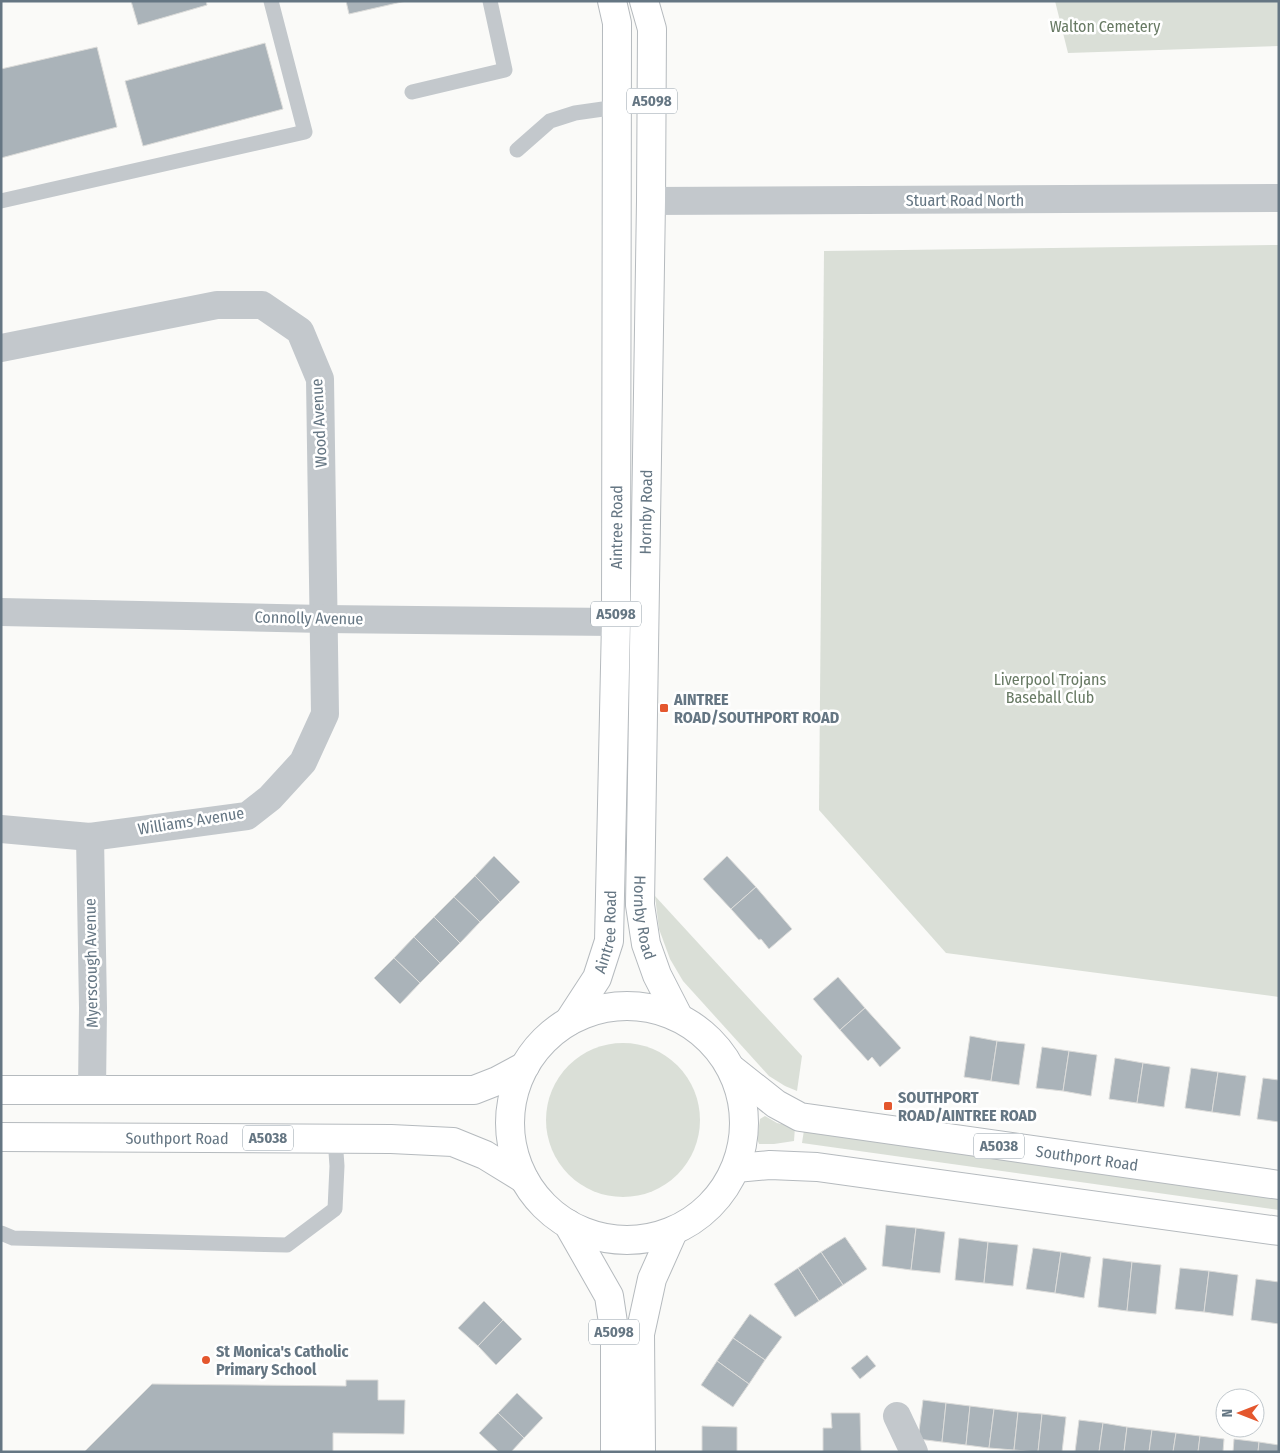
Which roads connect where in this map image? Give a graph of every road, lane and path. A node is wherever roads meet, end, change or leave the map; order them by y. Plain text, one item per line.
1 (271, 1) edge
2 (490, 1) edge
3 (644, 1) edge
4 (615, 12) edge
5 (412, 92) dead end
6 (617, 107) junction
7 (517, 150) dead end
8 (1279, 198) edge
9 (651, 201) junction
10 (1, 202) edge
11 (1, 348) edge
12 (1, 612) edge
13 (324, 618) junction
14 (616, 622) junction
15 (1, 829) edge
16 (90, 836) junction
17 (678, 1016) junction
18 (569, 1021) junction
19 (525, 1066) junction
20 (733, 1070) junction
21 (1, 1090) edge
22 (92, 1090) junction
23 (1, 1137) edge
24 (335, 1138) junction
25 (736, 1168) junction
26 (524, 1179) junction
27 (1279, 1185) edge
28 (568, 1224) junction
29 (1279, 1231) edge
30 (673, 1232) junction
31 (1, 1233) edge
32 (897, 1416) dead end
33 (615, 1452) edge
34 (641, 1452) edge
35 (914, 1452) edge

1 - 10 lane
2 - 5 lane
3 - 9 main road, Hornby Road / A5098
4 - 6 main road, Aintree Road / A5098
6 - 7 lane
6 - 14 main road, Aintree Road / A5098
8 - 9 street, Stuart Road North
9 - 17 main road, Hornby Road / A5098
11 - 13 street, Wood Avenue
12 - 13 street, Connolly Avenue
13 - 14 street, Connolly Avenue
13 - 16 street, Williams Avenue
14 - 18 main road, Aintree Road / A5098
15 - 16 street, Williams Avenue
16 - 22 street, Myerscough Avenue
17 - 18 main road, A5038
17 - 20 main road, A5038
18 - 19 main road, A5038
19 - 22 main road, A5038
19 - 26 main road, A5038
20 - 25 main road, A5038
20 - 27 main road, Southport Road / A5038
21 - 22 main road, A5038
23 - 24 main road, Southport Road / A5038
24 - 26 main road, Southport Road / A5038
24 - 31 lane
25 - 29 main road
25 - 30 main road, A5038
26 - 28 main road, A5038
28 - 30 main road, A5038
28 - 33 main road, A5098
30 - 34 main road, A5098
32 - 35 street

